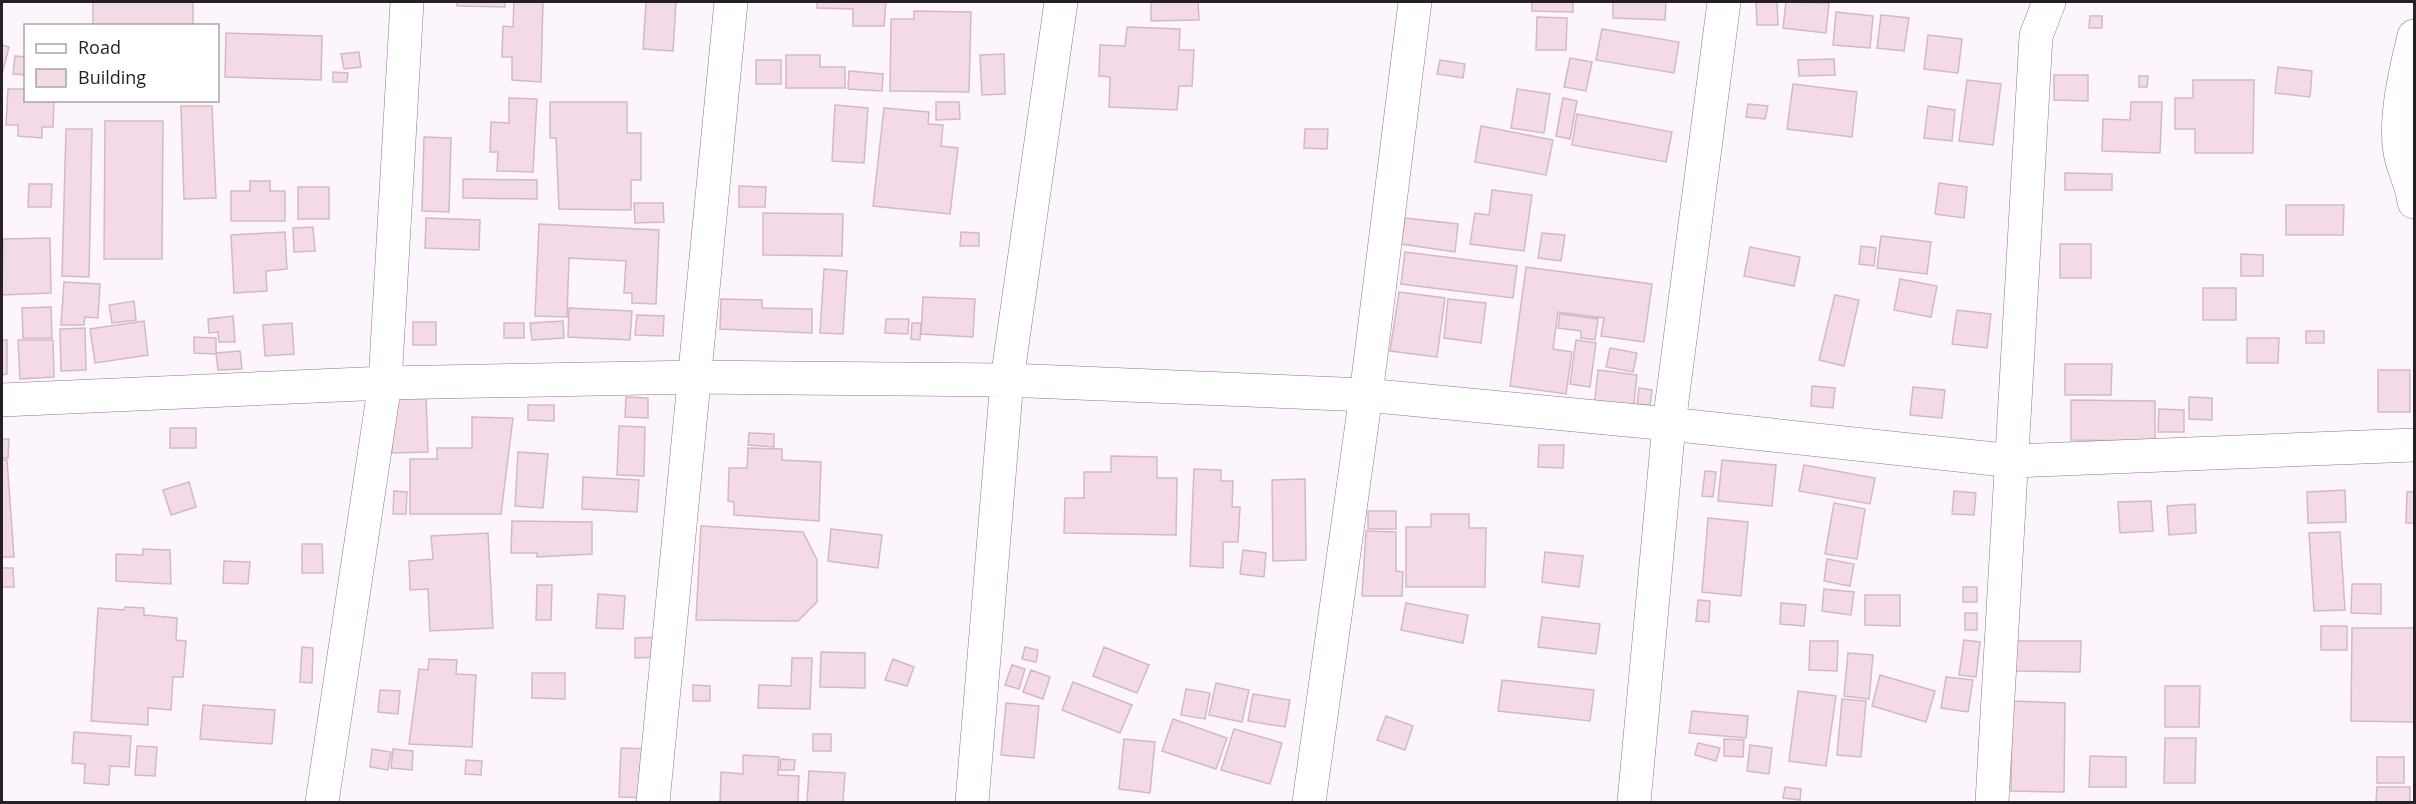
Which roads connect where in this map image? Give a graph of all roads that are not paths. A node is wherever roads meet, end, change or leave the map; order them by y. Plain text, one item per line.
1 (407, 2) edge
2 (723, 2) edge
3 (730, 2) edge
4 (1061, 2) edge
5 (1415, 2) edge
6 (1724, 2) edge
7 (2049, 2) edge
8 (2415, 36) edge
9 (2415, 202) edge
10 (696, 377) junction
11 (1007, 380) junction
12 (385, 383) junction
13 (1366, 395) junction
14 (2, 400) edge
15 (1669, 424) junction
16 (2415, 446) edge
17 (2013, 461) junction
18 (322, 802) edge
19 (653, 802) edge
20 (972, 802) edge
21 (1309, 802) edge
22 (1634, 802) edge
23 (1992, 802) edge

1 - 12 street
2 - 10 street
3 - 10 street
4 - 11 street
5 - 13 street
6 - 15 street
7 - 17 street
8 - 9 street
10 - 11 street
10 - 12 street
10 - 19 street
11 - 13 street
11 - 20 street
12 - 14 street
12 - 18 street
13 - 15 street
13 - 21 street
15 - 17 street
15 - 22 street
16 - 17 street
17 - 23 street

